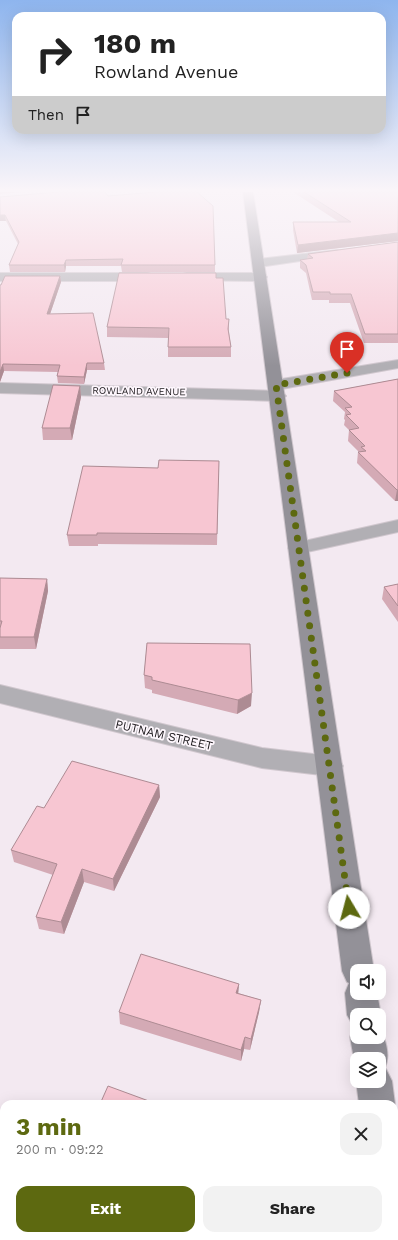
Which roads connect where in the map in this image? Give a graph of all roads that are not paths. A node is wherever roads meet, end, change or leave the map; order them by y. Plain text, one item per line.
1 (256, 250) edge
2 (349, 251) edge
3 (258, 262) junction
4 (0, 277) edge
5 (158, 277) edge
6 (174, 277) edge
7 (261, 277) junction
8 (398, 364) edge
9 (0, 388) edge
10 (277, 390) junction
11 (398, 526) edge
12 (298, 548) junction
13 (0, 694) edge
14 (330, 766) junction
15 (357, 964) edge
16 (375, 1088) edge
17 (376, 1100) edge

1 - 3 main road
2 - 3 street
3 - 7 main road
4 - 5 street
6 - 7 street
7 - 10 main road
8 - 10 street, ROWLAND AVENUE
9 - 10 street, ROWLAND AVENUE
10 - 12 main road
11 - 12 street
12 - 14 main road
13 - 14 street, PUTNAM STREET
14 - 15 main road
16 - 17 main road

